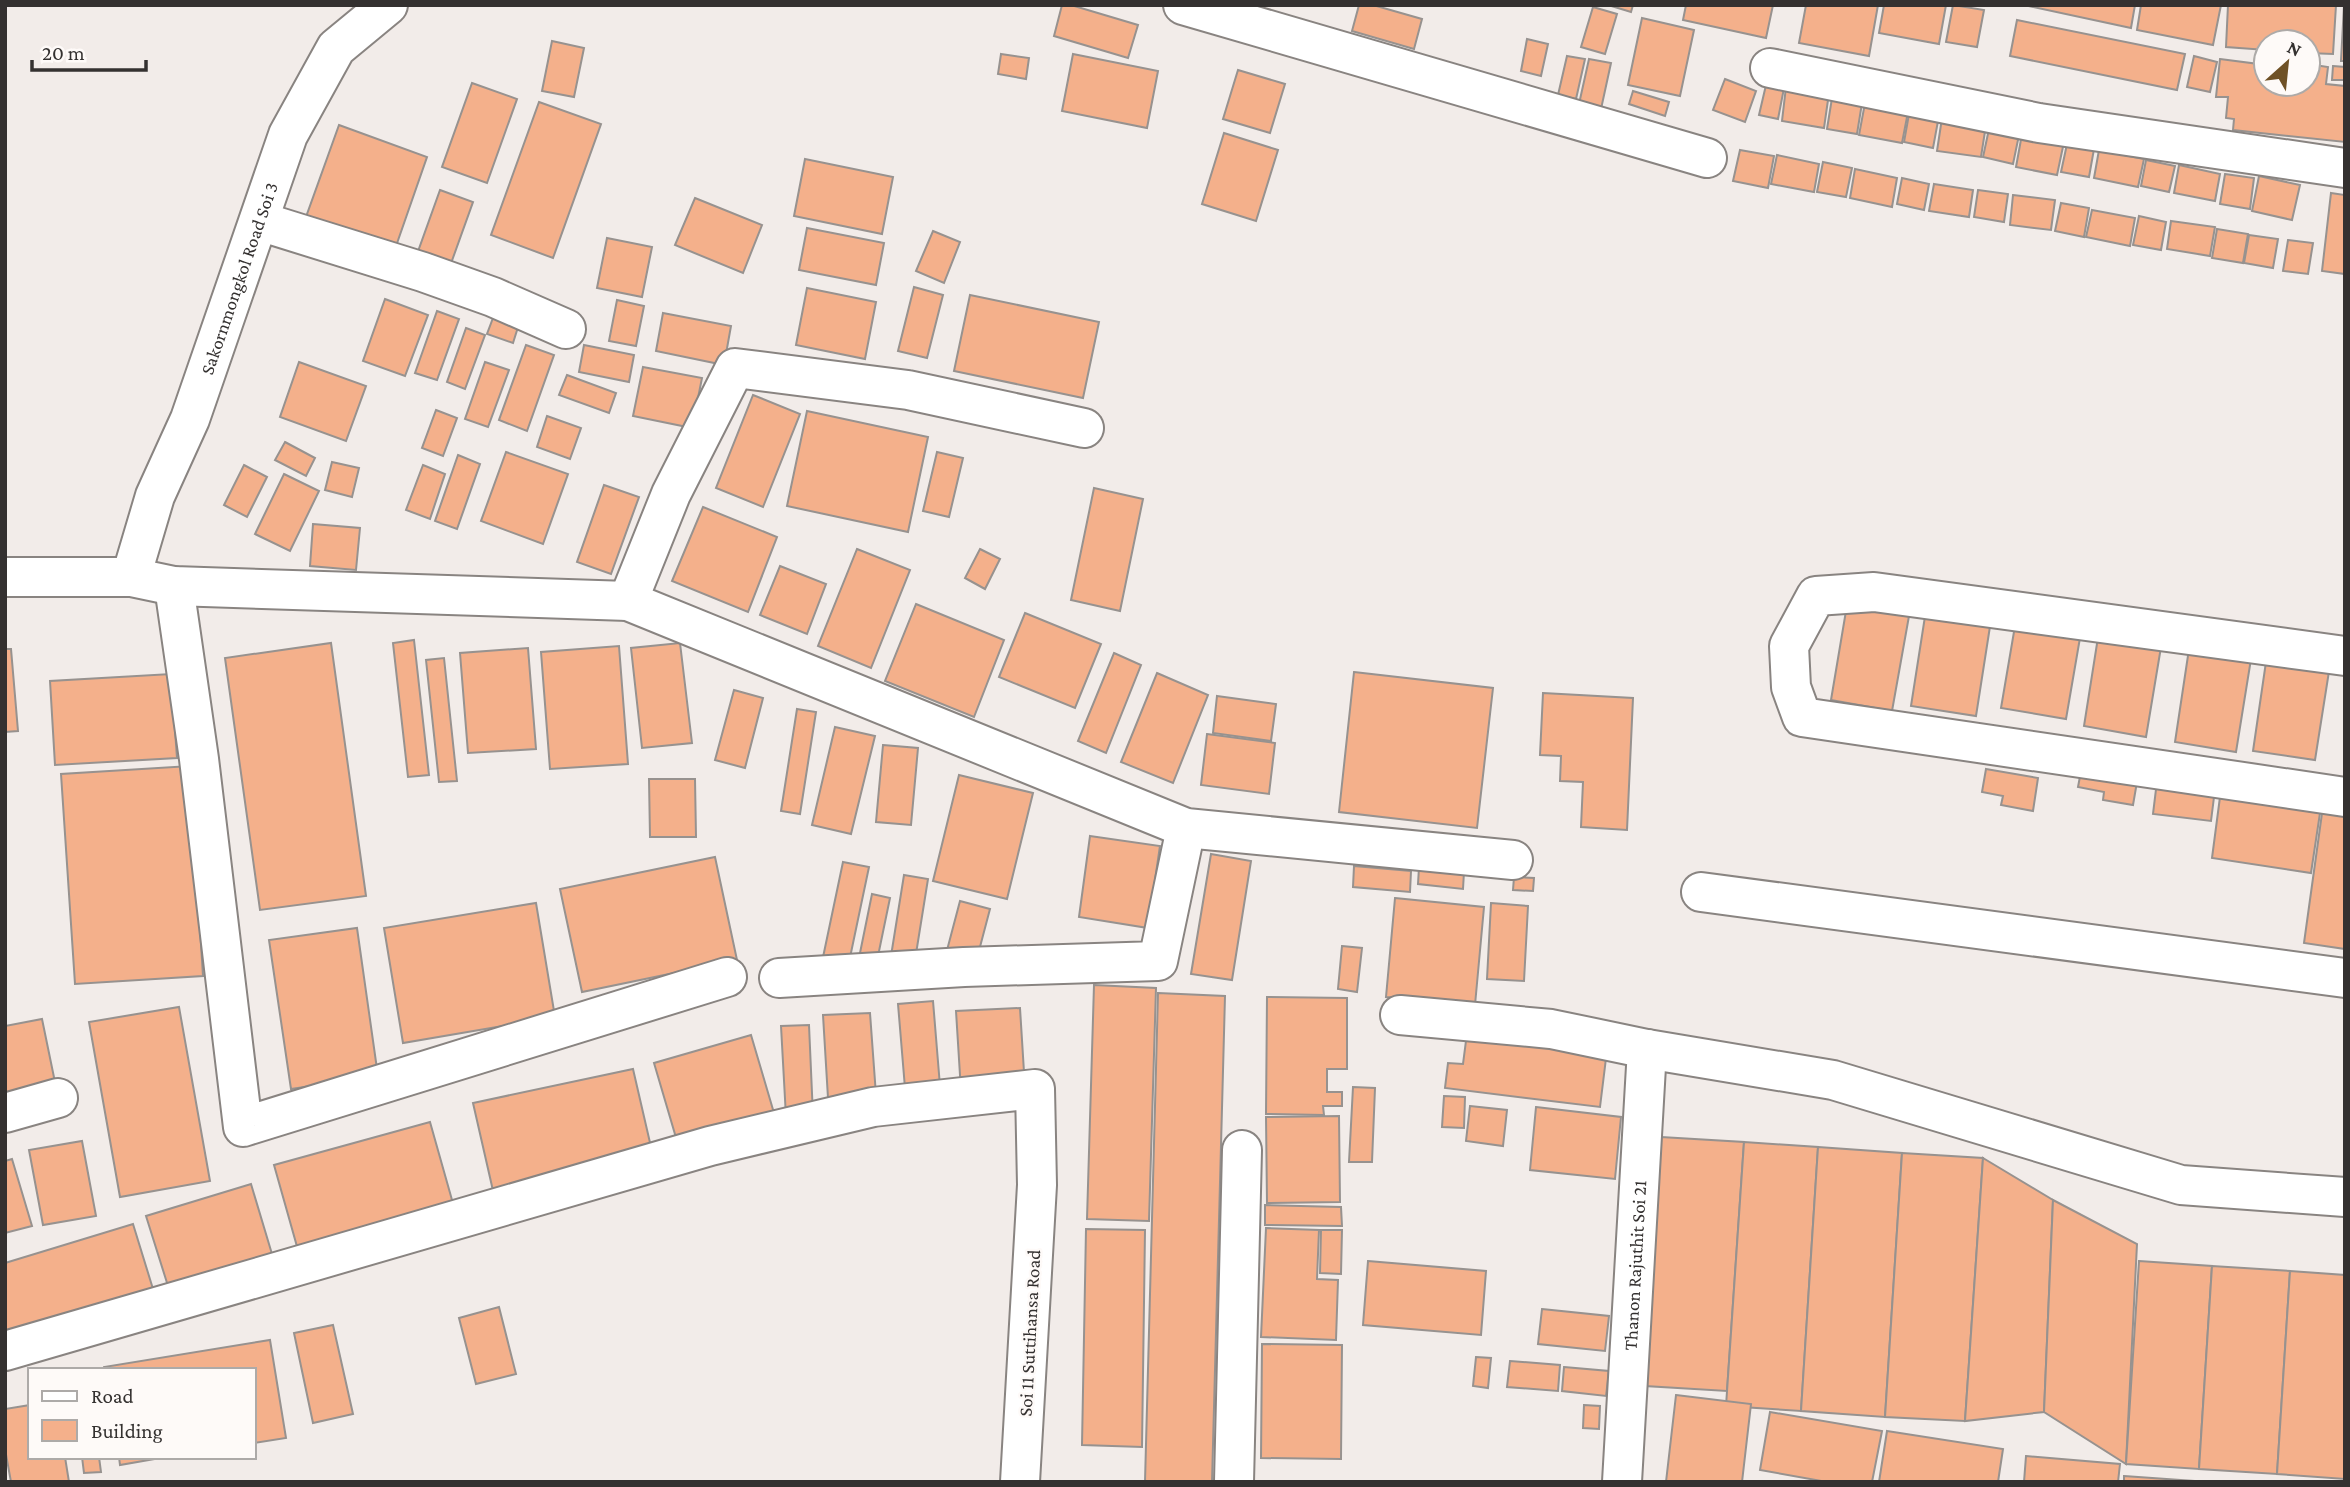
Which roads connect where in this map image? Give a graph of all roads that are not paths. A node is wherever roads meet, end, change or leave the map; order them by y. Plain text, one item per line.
1 (388, 5) edge
2 (1183, 5) edge
3 (1770, 68) dead end
4 (1707, 158) dead end
5 (2345, 168) edge
6 (259, 221) junction
7 (566, 329) dead end
8 (1084, 428) dead end
9 (5, 577) edge
10 (131, 577) junction
11 (174, 586) junction
12 (628, 601) junction
13 (2345, 656) edge
14 (2345, 797) edge
15 (1186, 828) junction
16 (1513, 860) dead end
17 (1701, 892) dead end
18 (727, 977) dead end
19 (779, 978) dead end
20 (2345, 978) edge
21 (1400, 1015) dead end
22 (1647, 1049) junction
23 (58, 1098) dead end
24 (5, 1113) edge
25 (1242, 1150) dead end
26 (2345, 1197) edge
27 (5, 1351) edge
28 (1020, 1482) edge
29 (1234, 1482) edge
30 (1622, 1482) edge

1 - 6 street, Sakornmongkol Road Soi 3
2 - 4 street
3 - 5 street
6 - 7 street
6 - 10 street, Sakornmongkol Road Soi 3
8 - 12 street
9 - 10 street
10 - 11 street
11 - 12 street
11 - 18 street
12 - 15 street
13 - 14 street
15 - 16 street
15 - 19 street
17 - 20 street
21 - 22 street
22 - 26 street
22 - 30 street, Thanon Rajuthit Soi 21
23 - 24 street
25 - 29 street
27 - 28 street, Soi 11 Suttihansa Road

